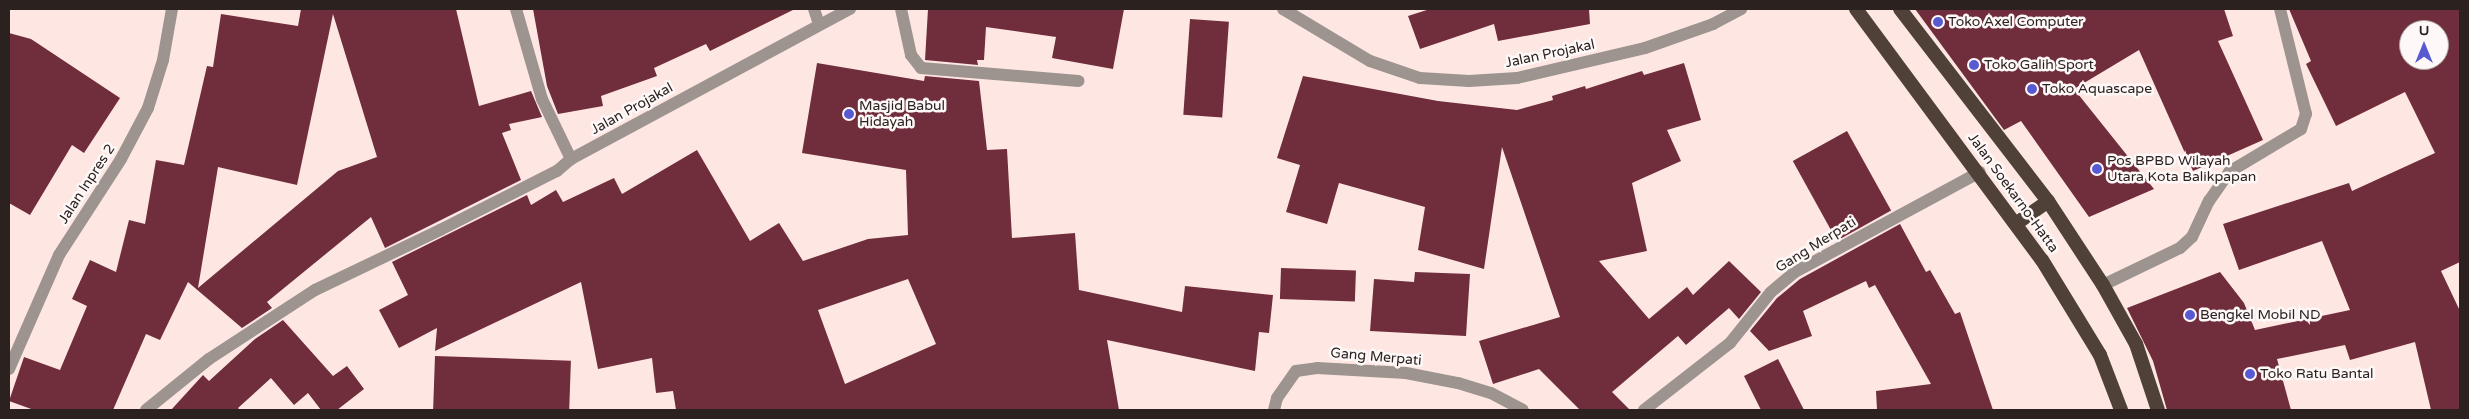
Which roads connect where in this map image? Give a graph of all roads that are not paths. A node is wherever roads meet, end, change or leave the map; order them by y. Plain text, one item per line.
1 (172, 9) edge
2 (516, 9) edge
3 (814, 9) edge
4 (850, 9) edge
5 (901, 9) edge
6 (1283, 9) edge
7 (1742, 9) edge
8 (1856, 9) edge
9 (1900, 9) edge
10 (2280, 9) edge
11 (819, 24) junction
12 (1078, 81) dead end
13 (571, 160) junction
14 (1980, 172) junction
15 (2048, 201) junction
16 (2017, 223) junction
17 (2103, 284) junction
18 (9, 369) edge
19 (146, 410) edge
20 (1274, 410) edge
21 (1523, 410) edge
22 (1644, 410) edge
23 (2120, 410) edge
24 (2158, 410) edge

1 - 18 street, Jalan Inpres 2
2 - 13 street
3 - 11 street
4 - 11 street, Jalan Projakal
5 - 12 street
6 - 7 street, Jalan Projakal
8 - 14 highway, Jalan Soekarno-Hatta
9 - 15 highway, Jalan Soekarno-Hatta
10 - 17 street
11 - 13 street, Jalan Projakal
13 - 19 street, Jalan Projakal
14 - 16 highway, Jalan Soekarno-Hatta
14 - 22 street, Gang Merpati
15 - 16 highway
15 - 17 highway, Jalan Soekarno-Hatta
16 - 23 highway, Jalan Soekarno-Hatta
17 - 24 highway, Jalan Soekarno-Hatta
20 - 21 street, Gang Merpati

